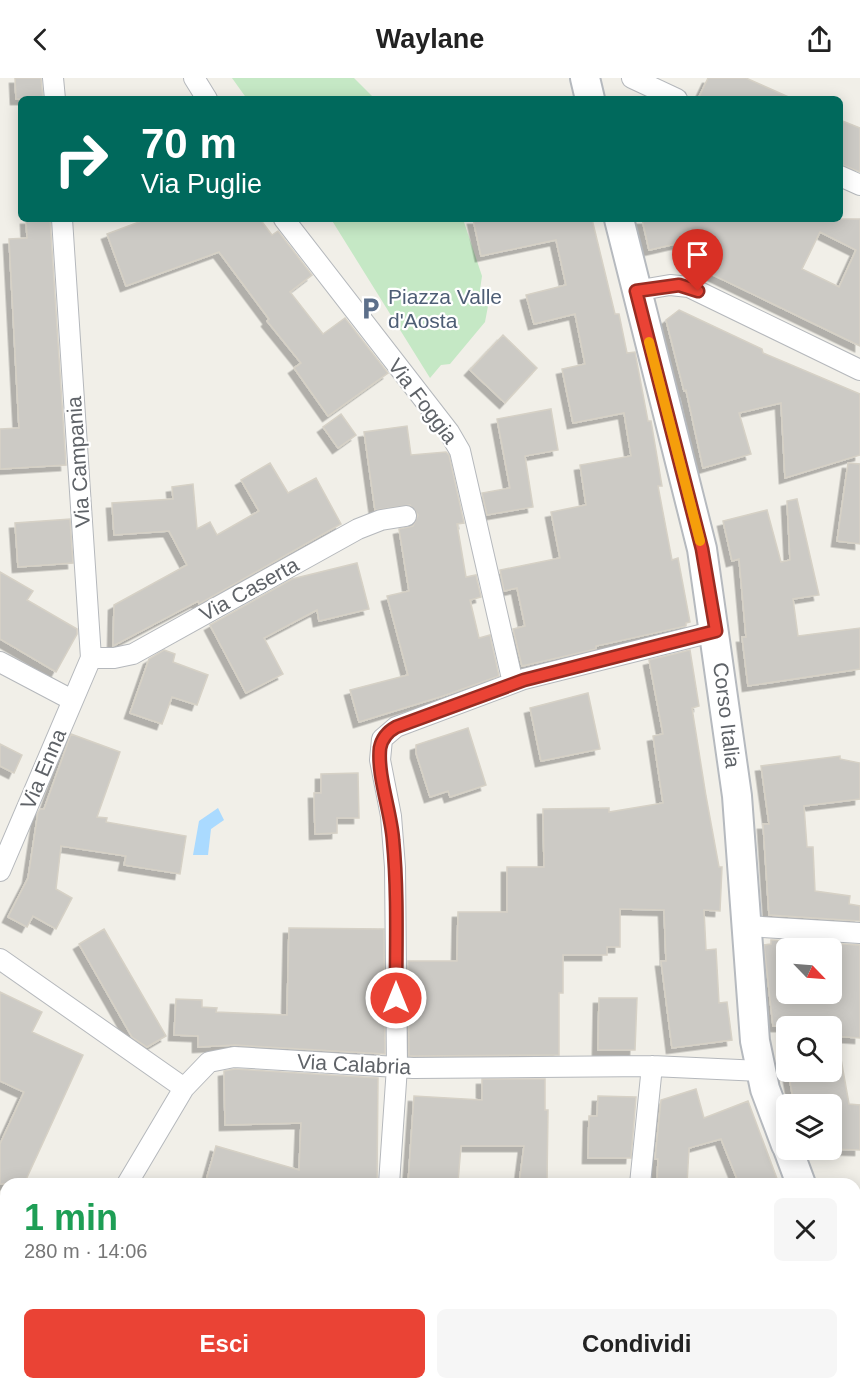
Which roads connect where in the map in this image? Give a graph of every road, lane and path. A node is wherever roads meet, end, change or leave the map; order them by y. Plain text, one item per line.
1 (53, 78) edge
2 (194, 78) edge
3 (585, 78) edge
4 (632, 78) edge
5 (55, 96) edge
6 (205, 96) edge
7 (589, 96) edge
8 (670, 96) edge
9 (843, 177) edge
10 (860, 185) edge
11 (62, 222) edge
12 (286, 222) edge
13 (620, 222) edge
14 (636, 291) junction
15 (860, 370) edge
16 (406, 516) dead end
17 (716, 631) junction
18 (91, 658) junction
19 (0, 662) edge
20 (513, 683) junction
21 (72, 700) junction
22 (0, 871) edge
23 (746, 926) junction
24 (860, 933) edge
25 (0, 959) edge
26 (652, 1066) junction
27 (397, 1067) junction
28 (761, 1071) junction
29 (184, 1088) junction
30 (776, 1115) edge
31 (792, 1160) edge
32 (131, 1178) edge
33 (389, 1178) edge
34 (641, 1178) edge
35 (799, 1178) edge

1 - 5 street
2 - 6 street
3 - 7 street
4 - 8 street
9 - 10 street
11 - 18 street, Via Campania
12 - 20 street, Via Foggia
13 - 14 street, Corso Italia
14 - 15 street
14 - 17 street, Corso Italia
16 - 18 street, Via Caserta
17 - 20 street
17 - 23 street, Corso Italia
18 - 21 street, Via Campania
19 - 21 street
20 - 27 street
21 - 22 street, Via Enna
23 - 24 street
23 - 28 street, Corso Italia
25 - 29 street
26 - 27 street, Via Calabria
26 - 28 street, Via Calabria
26 - 34 street
27 - 29 street, Via Calabria
27 - 33 street
28 - 30 street, Corso Italia
29 - 32 street, Via Calabria
31 - 35 street

